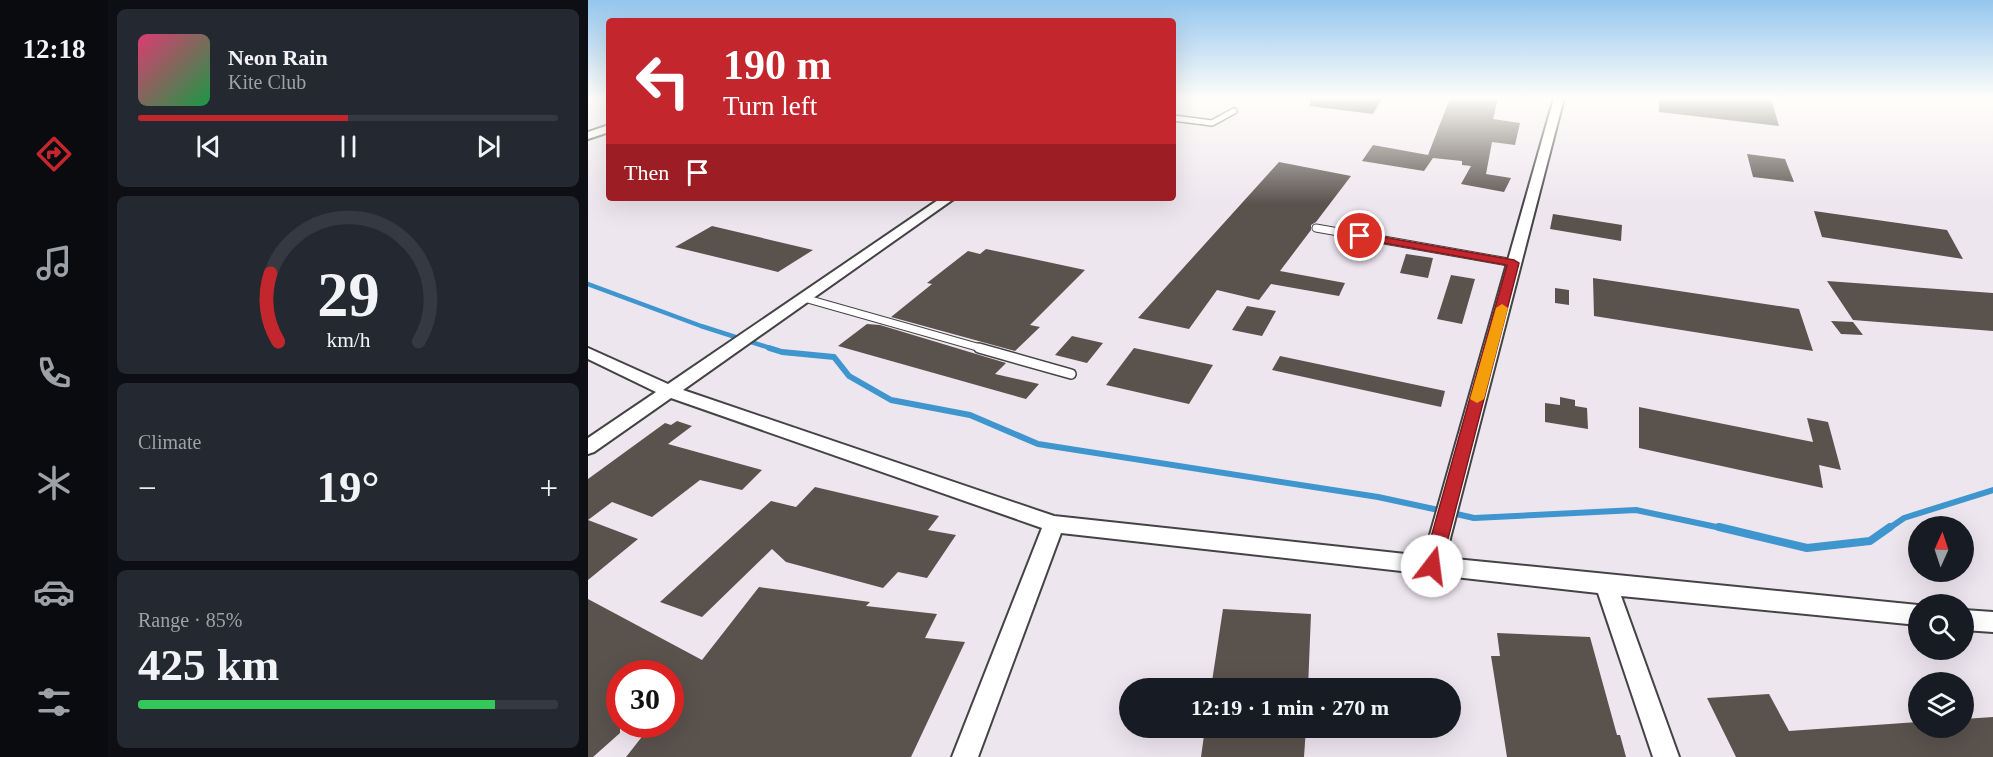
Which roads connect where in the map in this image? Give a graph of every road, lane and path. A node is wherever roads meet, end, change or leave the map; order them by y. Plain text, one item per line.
1 (1549, 133) edge
2 (946, 201) edge
3 (1316, 228) dead end
4 (1514, 263) junction
5 (804, 298) junction
6 (588, 353) edge
7 (1071, 374) dead end
8 (669, 391) junction
9 (588, 447) edge
10 (1054, 524) junction
11 (1432, 566) junction
12 (1606, 585) junction
13 (1908, 614) edge
14 (1974, 621) edge
15 (1993, 622) edge
16 (965, 757) edge
17 (1666, 757) edge

1 - 4 street
2 - 5 street
3 - 4 lane
4 - 11 street
5 - 7 lane
5 - 8 street
6 - 8 street
8 - 9 street
8 - 10 street
10 - 11 street
10 - 16 street
11 - 12 street
12 - 13 street
12 - 17 street
14 - 15 street

